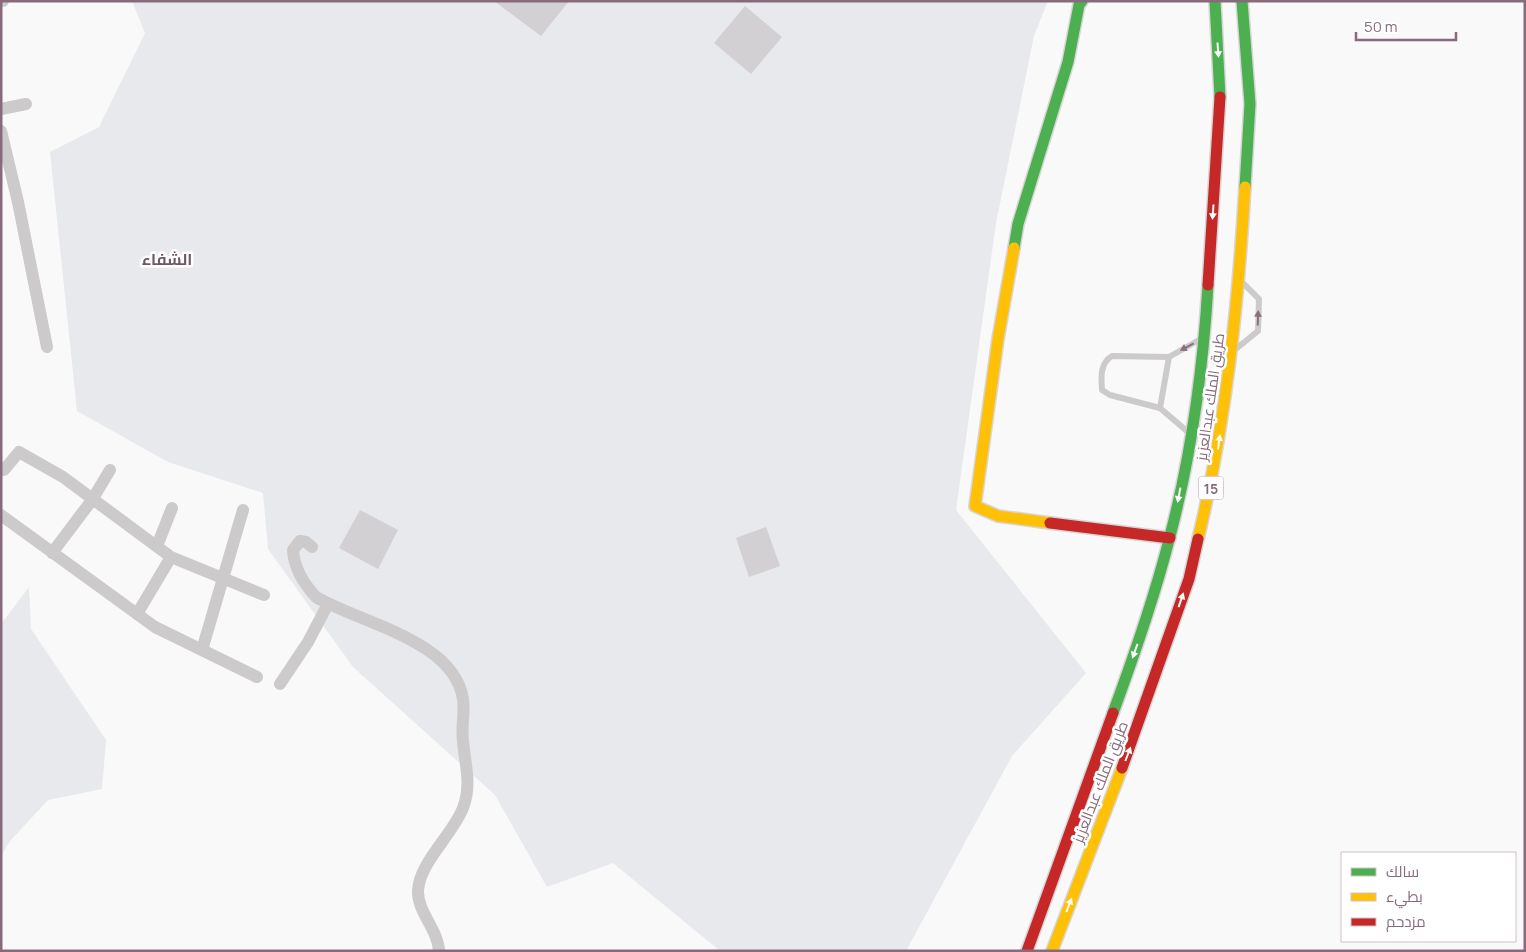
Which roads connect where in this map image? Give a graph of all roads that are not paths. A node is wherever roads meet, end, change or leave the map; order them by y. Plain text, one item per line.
1 (1082, 1) edge
2 (1215, 1) edge
3 (1242, 1) edge
4 (26, 104) dead end
5 (1, 109) edge
6 (1, 131) edge
7 (1240, 279) junction
8 (1205, 337) junction
9 (47, 347) dead end
10 (1232, 352) junction
11 (1168, 357) junction
12 (1160, 408) junction
13 (1191, 435) junction
14 (1, 470) edge
15 (110, 470) dead end
16 (92, 500) junction
17 (172, 508) dead end
18 (242, 510) dead end
19 (1, 515) edge
20 (1170, 538) junction
21 (157, 546) junction
22 (312, 547) dead end
23 (52, 553) junction
24 (171, 557) junction
25 (223, 579) junction
26 (264, 595) dead end
27 (328, 604) junction
28 (137, 614) junction
29 (202, 650) junction
30 (257, 677) dead end
31 (280, 684) dead end
32 (439, 951) edge
33 (1027, 951) edge
34 (1052, 951) edge

1 - 20 main road
2 -> 8 main road, طريق الملك عبدالعزيز / 15
3 - 7 main road, طريق الملك عبدالعزيز / 15
4 - 5 street
6 - 9 street
7 - 10 main road, طريق الملك عبدالعزيز / 15
10 -> 7 lane
8 -> 11 lane
8 - 13 main road, طريق الملك عبدالعزيز / 15
34 -> 10 main road, طريق الملك عبدالعزيز / 15
11 - 12 lane
11 - 12 lane
12 - 13 lane
13 -> 20 main road, طريق الملك عبدالعزيز / 15
14 - 16 street
15 - 16 street
16 - 21 street
16 - 23 street
17 - 21 street
18 - 25 street
19 - 23 street
20 -> 33 main road, طريق الملك عبدالعزيز / 15
21 - 24 street
22 - 27 street
23 - 28 street
24 - 25 street
24 - 28 street
25 - 26 street
25 - 29 street
27 - 31 street
27 - 32 street
28 - 29 street
29 - 30 street

